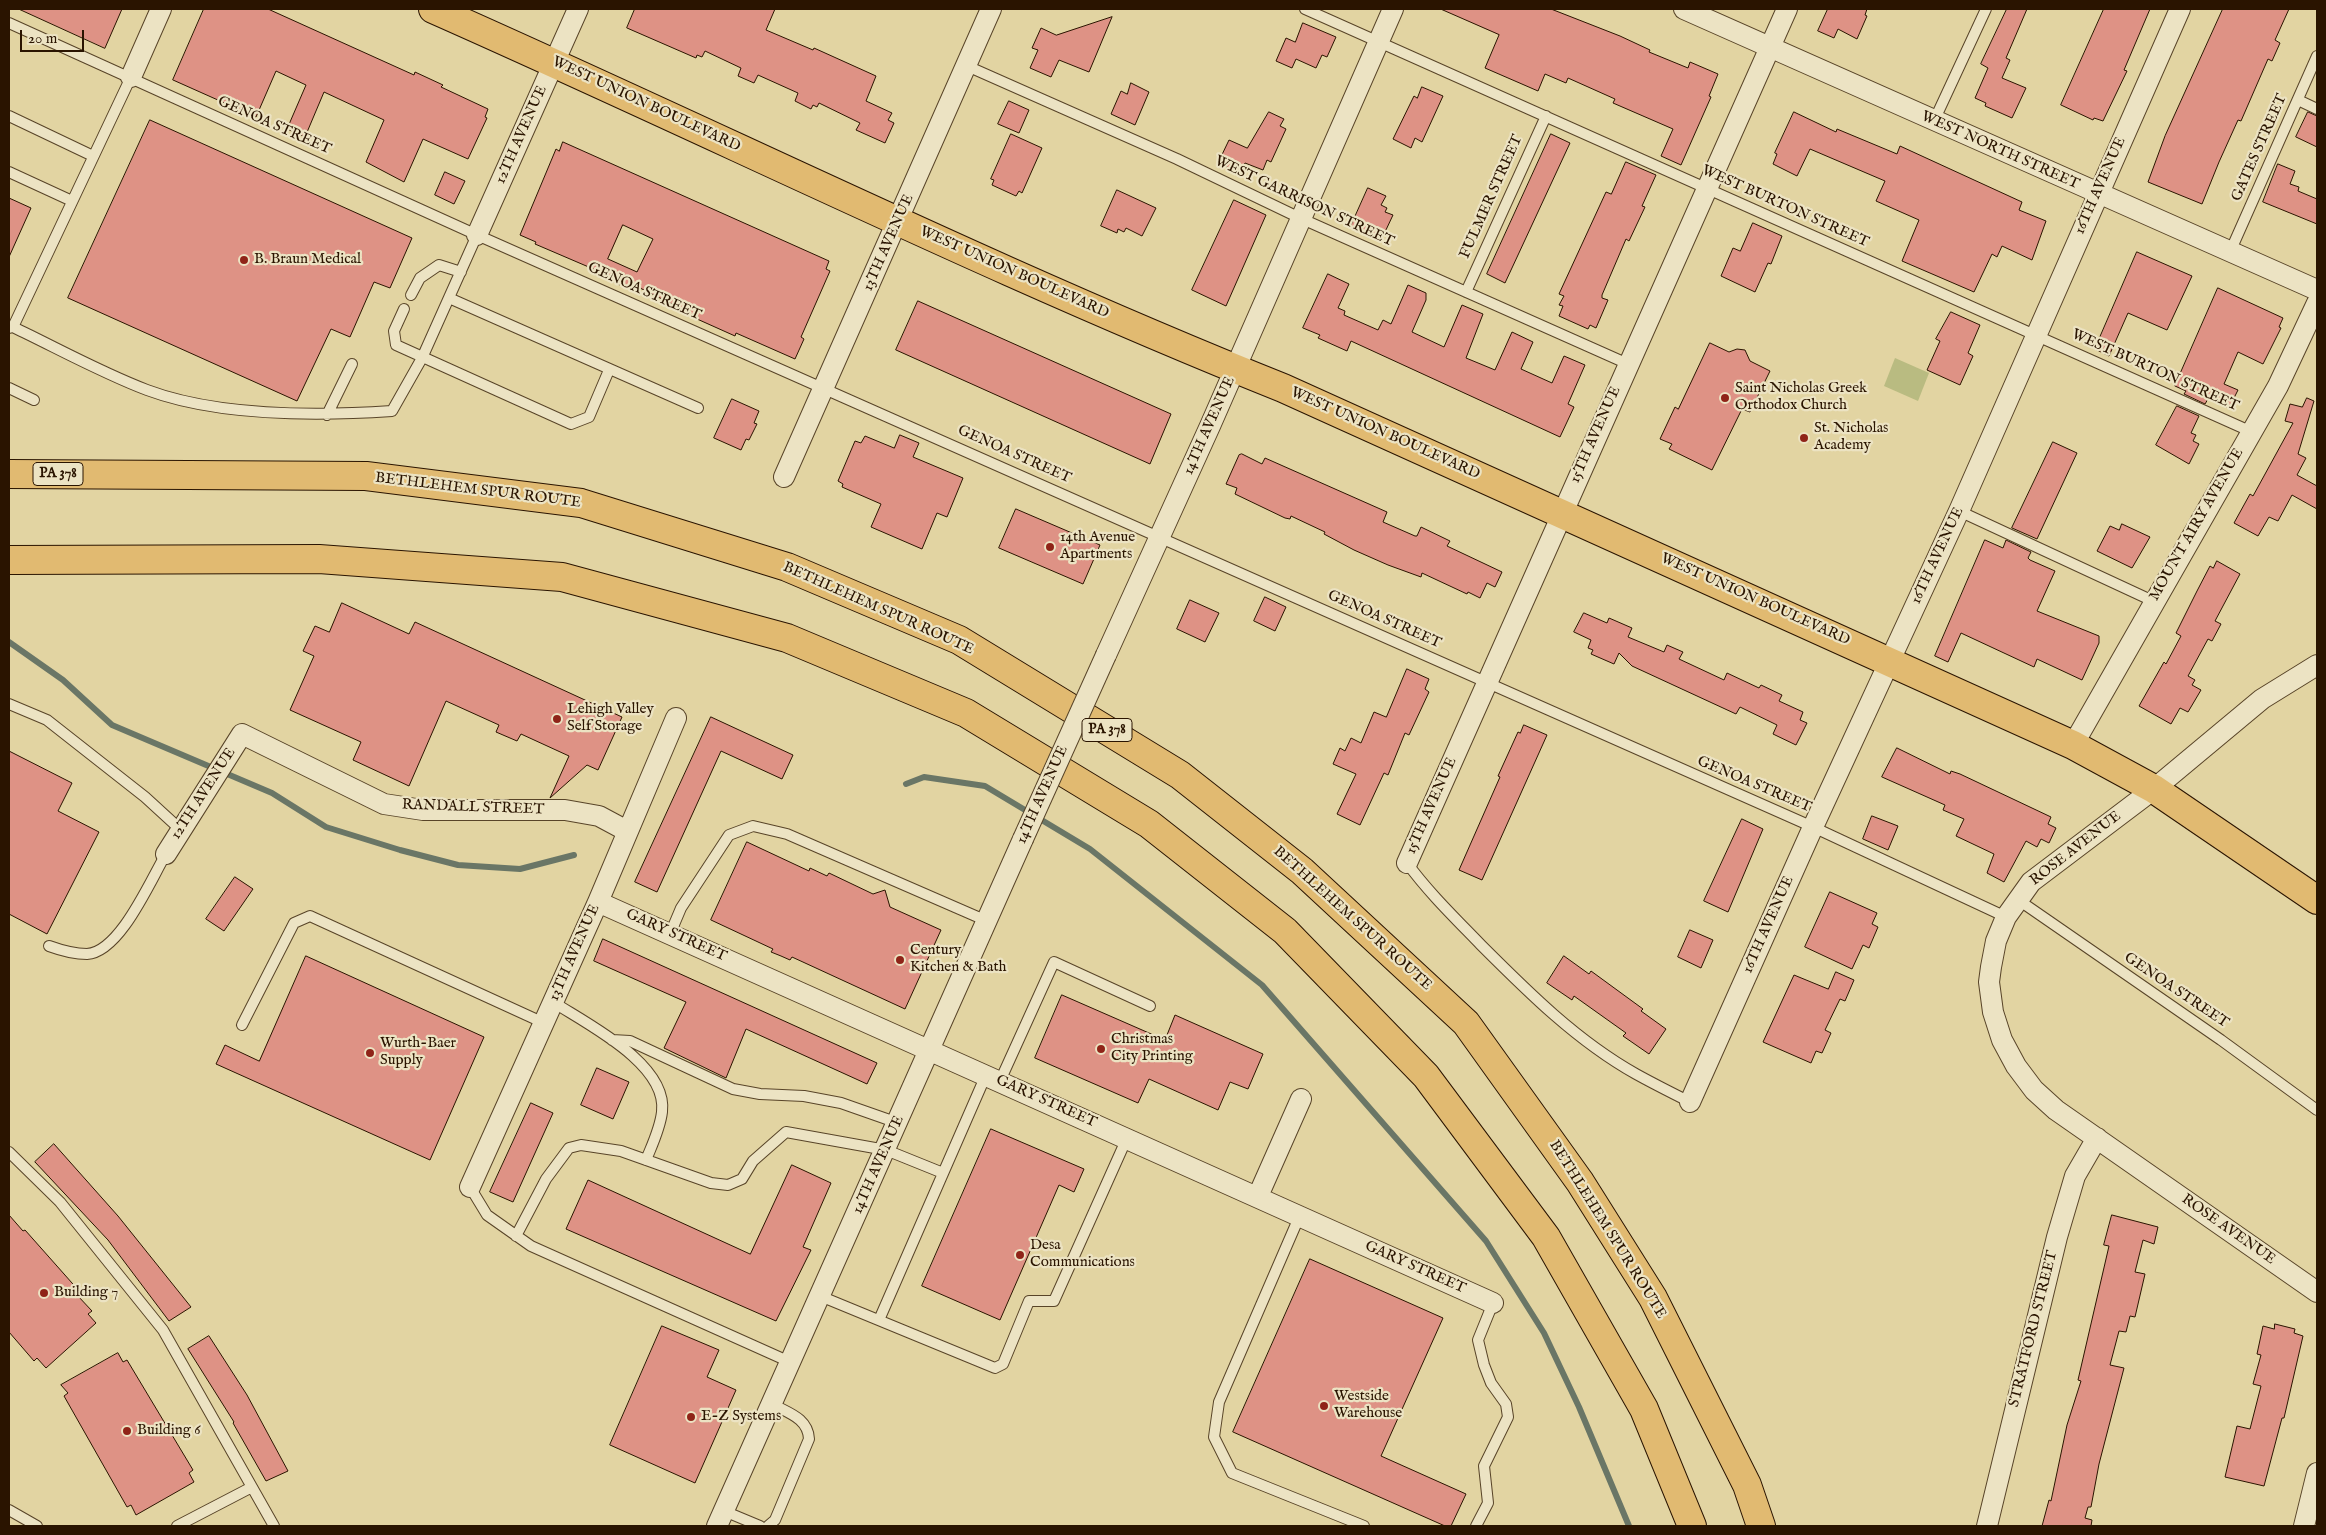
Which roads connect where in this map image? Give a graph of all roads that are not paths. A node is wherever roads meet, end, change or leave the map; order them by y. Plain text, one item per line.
1 (161, 9) edge
2 (433, 9) edge
3 (578, 9) edge
4 (992, 9) edge
5 (1305, 9) edge
6 (1393, 9) edge
7 (1684, 9) edge
8 (1787, 9) edge
9 (1986, 9) edge
10 (2180, 9) edge
11 (9, 23) edge
12 (1378, 41) junction
13 (1770, 48) junction
14 (2317, 56) edge
15 (554, 63) junction
16 (967, 66) junction
17 (131, 77) junction
18 (2298, 100) junction
19 (2317, 109) edge
20 (9, 116) edge
21 (1546, 116) junction
22 (1934, 121) junction
23 (93, 156) junction
24 (9, 172) edge
25 (1707, 188) junction
26 (2097, 194) junction
27 (72, 201) junction
28 (1300, 218) junction
29 (898, 222) junction
30 (477, 235) junction
31 (2230, 252) junction
32 (461, 272) junction
33 (2317, 290) edge
34 (1466, 292) junction
35 (411, 295) dead end
36 (449, 298) junction
37 (2317, 303) edge
38 (404, 310) dead end
39 (11, 328) edge
40 (2036, 334) junction
41 (422, 358) junction
42 (352, 364) dead end
43 (1628, 364) junction
44 (1235, 369) junction
45 (609, 370) junction
46 (9, 388) edge
47 (824, 388) junction
48 (34, 400) dead end
49 (698, 408) dead end
50 (328, 415) junction
51 (2252, 432) junction
52 (9, 474) edge
53 (784, 477) dead end
54 (1959, 511) junction
55 (1561, 514) junction
56 (1160, 536) junction
57 (9, 560) edge
58 (2154, 601) junction
59 (1890, 661) junction
60 (2313, 673) edge
61 (1486, 682) junction
62 (9, 704) edge
63 (676, 718) dead end
64 (242, 734) joint
65 (2073, 745) junction
66 (2154, 789) junction
67 (1813, 827) junction
68 (181, 830) junction
69 (627, 831) junction
70 (166, 854) joint
71 (1407, 863) joint
72 (2017, 899) junction
73 (2317, 900) edge
74 (598, 902) junction
75 (2006, 917) junction
76 (987, 921) junction
77 (670, 934) junction
78 (49, 946) dead end
79 (553, 1002) junction
80 (1150, 1006) dead end
81 (544, 1023) junction
82 (242, 1025) dead end
83 (612, 1040) junction
84 (930, 1050) junction
85 (993, 1078) junction
86 (1301, 1099) dead end
87 (1690, 1102) joint
88 (2317, 1110) edge
89 (898, 1123) junction
90 (1127, 1138) junction
91 (2097, 1138) junction
92 (886, 1150) junction
93 (9, 1152) edge
94 (646, 1160) junction
95 (943, 1173) junction
96 (470, 1187) joint
97 (1258, 1196) junction
98 (1300, 1215) junction
99 (516, 1236) junction
100 (2317, 1292) edge
101 (820, 1296) junction
102 (1493, 1303) joint
103 (879, 1320) junction
104 (790, 1362) junction
105 (772, 1404) junction
106 (2317, 1473) edge
107 (252, 1487) junction
108 (9, 1510) edge
109 (721, 1519) edge
110 (37, 1526) edge
111 (177, 1526) edge
112 (274, 1526) edge
113 (760, 1526) edge
114 (768, 1526) edge
115 (1364, 1526) edge
116 (1476, 1526) edge
117 (1692, 1526) edge
118 (1760, 1526) edge
119 (1987, 1526) edge
120 (2304, 1526) edge

1 - 17 street
2 - 15 main road, WEST UNION BOULEVARD
3 - 15 street, 12TH AVENUE
4 - 16 street, 13TH AVENUE
5 - 12 lane, WEST BURTON STREET
6 - 12 street, 14TH AVENUE
7 - 13 street, WEST NORTH STREET
8 - 13 street, 15TH AVENUE
9 - 22 lane
10 - 26 street, 16TH AVENUE
11 - 17 lane, GENOA STREET
12 - 21 lane, WEST BURTON STREET
12 - 28 street, 14TH AVENUE
13 - 22 street, WEST NORTH STREET
13 - 25 street, 15TH AVENUE
14 - 18 lane, GATES STREET
15 - 29 main road, WEST UNION BOULEVARD
15 - 30 street, 12TH AVENUE
16 - 28 lane, WEST GARRISON STREET
16 - 29 street, 13TH AVENUE
17 - 23 lane
17 - 30 lane, GENOA STREET
18 - 19 lane
18 - 31 lane, GATES STREET
20 - 23 lane
21 - 25 lane, WEST BURTON STREET
21 - 34 lane, FULMER STREET
22 - 26 street, WEST NORTH STREET
23 - 27 lane
24 - 27 lane
25 - 40 lane, WEST BURTON STREET
25 - 43 street, 15TH AVENUE
26 - 31 street, WEST NORTH STREET
26 - 40 street, 16TH AVENUE
27 - 39 lane
28 - 34 lane, WEST GARRISON STREET
28 - 44 street, 14TH AVENUE
29 - 44 main road, WEST UNION BOULEVARD
29 - 47 street, 13TH AVENUE
30 - 32 lane
30 - 47 lane, GENOA STREET
31 - 33 street, WEST NORTH STREET
32 - 35 lane
32 - 36 lane
34 - 43 lane, WEST GARRISON STREET
36 - 41 lane
36 - 45 lane
37 - 51 street, MOUNT AIRY AVENUE
38 - 41 lane
39 - 50 lane
40 - 51 lane, WEST BURTON STREET
40 - 54 street, 16TH AVENUE
41 - 45 lane
41 - 50 lane
42 - 50 lane
43 - 55 street, 15TH AVENUE
44 - 55 main road, WEST UNION BOULEVARD
44 - 56 street, 14TH AVENUE
45 - 49 lane
46 - 48 lane
47 - 53 street, 13TH AVENUE
47 - 56 lane, GENOA STREET
51 - 58 street, MOUNT AIRY AVENUE
52 - 118 main road, BETHLEHEM SPUR ROUTE / PA 378
54 - 58 lane
54 - 59 street, 16TH AVENUE
55 - 59 main road, WEST UNION BOULEVARD
55 - 61 street, 15TH AVENUE
56 - 61 lane, GENOA STREET
56 - 76 street, 14TH AVENUE, bridge
57 - 117 main road
58 - 65 street, MOUNT AIRY AVENUE
59 - 65 main road, WEST UNION BOULEVARD
59 - 67 street, 16TH AVENUE
60 - 66 street, ROSE AVENUE
61 - 67 lane, GENOA STREET
61 - 71 street, 15TH AVENUE
62 - 68 lane
63 - 69 street, 13TH AVENUE
64 - 68 street, 12TH AVENUE
64 - 69 street, RANDALL STREET
65 - 66 main road, WEST UNION BOULEVARD
66 - 72 street, ROSE AVENUE
66 - 73 main road, WEST UNION BOULEVARD
67 - 75 lane, GENOA STREET
67 - 87 street, 16TH AVENUE
68 - 70 street, 12TH AVENUE
69 - 74 street, 13TH AVENUE
70 - 78 lane
71 - 87 lane
72 - 75 street, ROSE AVENUE
72 - 88 lane, GENOA STREET
74 - 77 street, GARY STREET
74 - 79 street, 13TH AVENUE
75 - 91 street, ROSE AVENUE
76 - 77 lane
76 - 84 street, 14TH AVENUE
77 - 84 street, GARY STREET
79 - 81 street, 13TH AVENUE
79 - 83 lane
80 - 85 lane
81 - 82 lane
81 - 96 street, 13TH AVENUE
83 - 89 lane
83 - 94 lane
84 - 85 street, GARY STREET
84 - 89 street, 14TH AVENUE
85 - 90 street, GARY STREET
85 - 95 lane
86 - 97 street
89 - 92 street, 14TH AVENUE
90 - 97 street, GARY STREET
90 - 103 lane
91 - 100 street, ROSE AVENUE
91 - 119 street, STRATFORD STREET
92 - 94 lane
92 - 95 lane
92 - 101 street, 14TH AVENUE
93 - 107 lane
94 - 99 lane
95 - 103 lane
96 - 99 lane
97 - 98 street, GARY STREET
98 - 102 street, GARY STREET
98 - 115 lane
99 - 104 lane
101 - 103 lane
101 - 104 street, 14TH AVENUE
102 - 116 lane
104 - 105 street, 14TH AVENUE
105 - 109 street, 14TH AVENUE
105 - 114 lane
106 - 120 street
107 - 111 lane
107 - 112 lane
108 - 110 lane
109 - 113 lane

